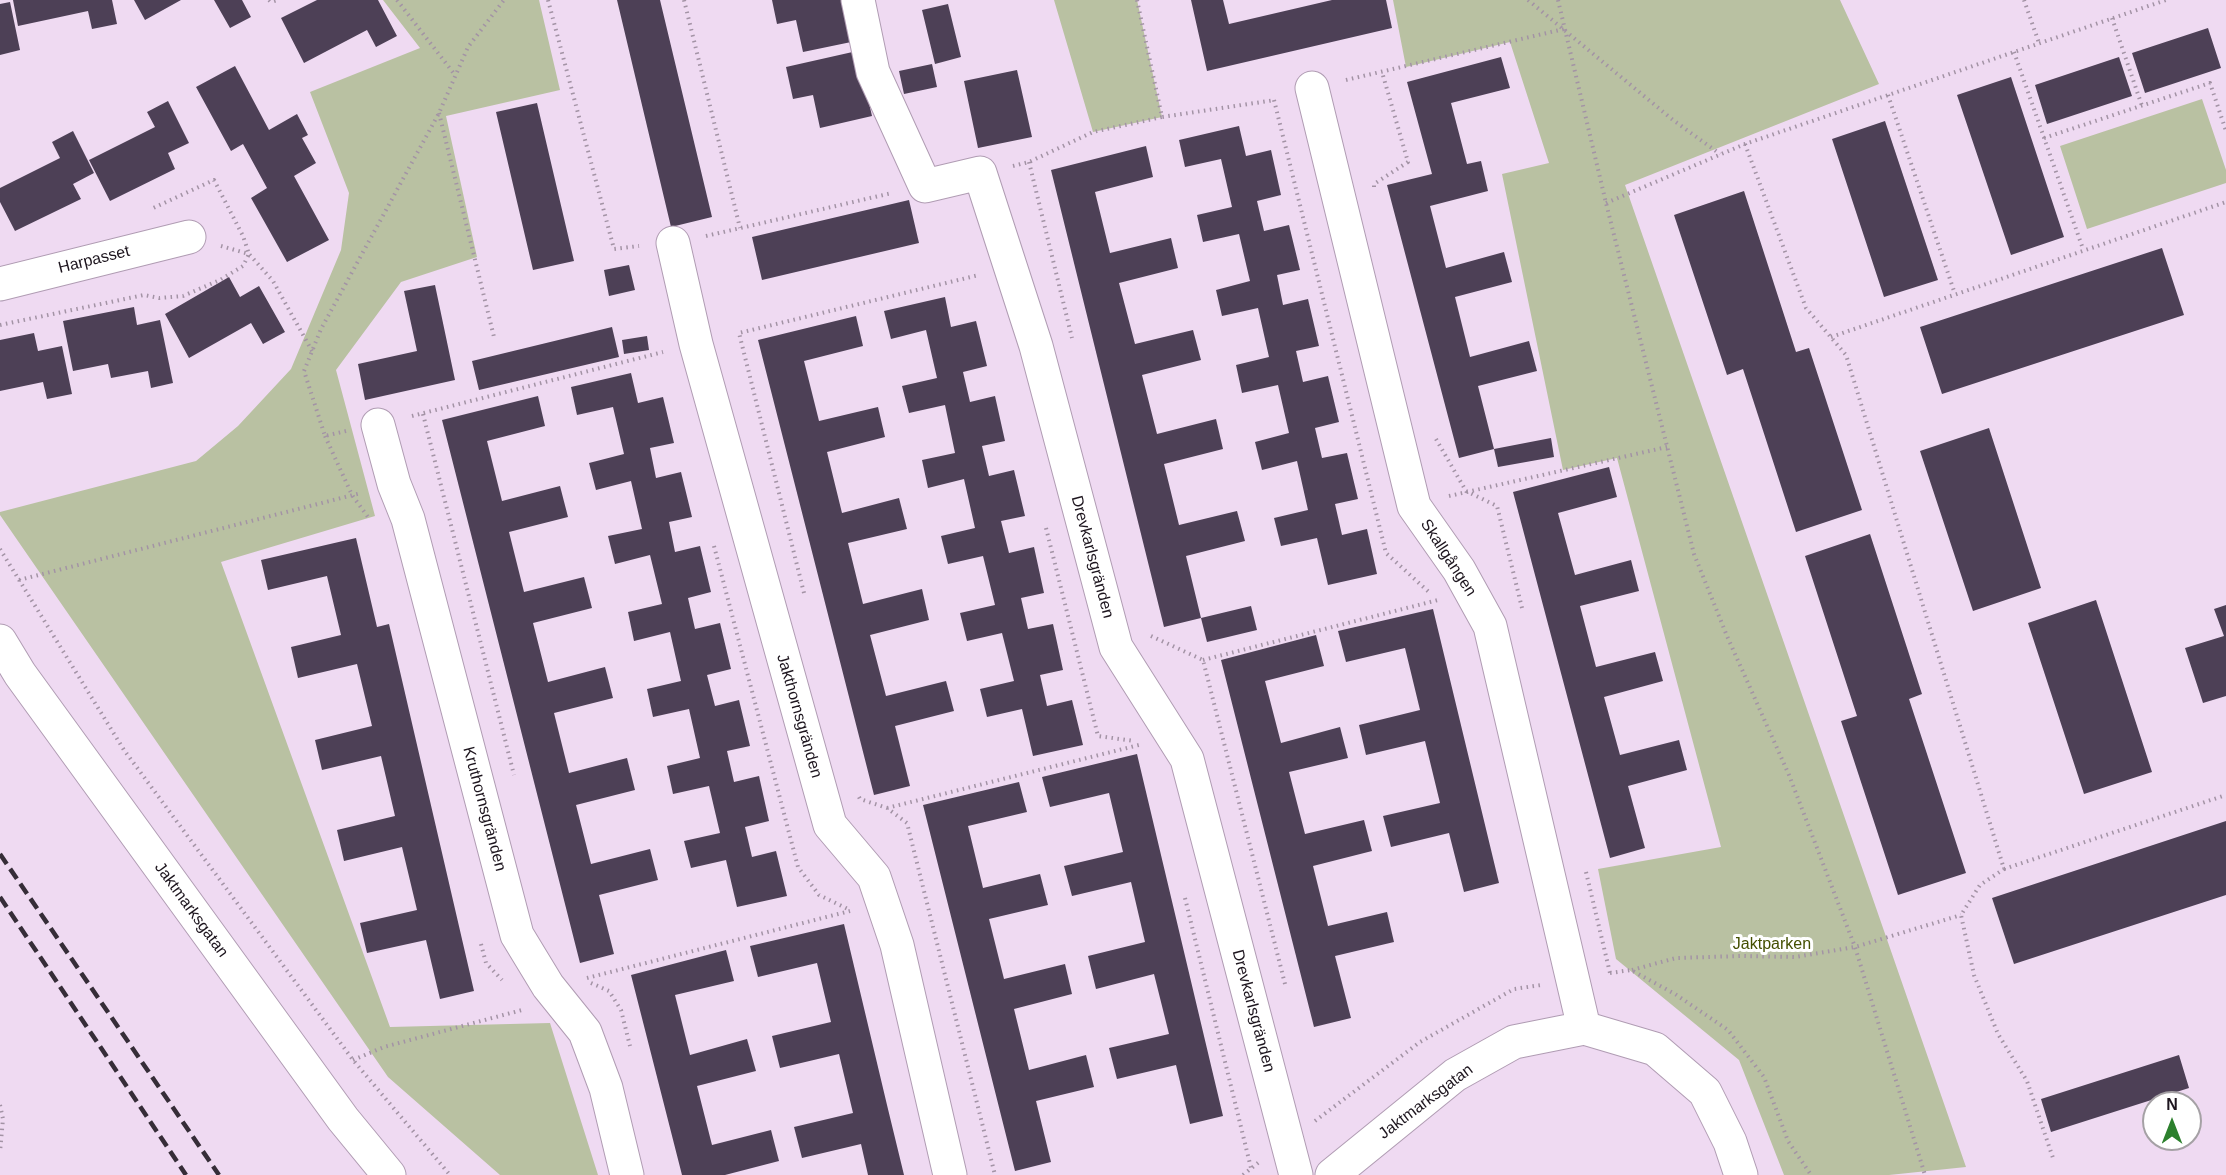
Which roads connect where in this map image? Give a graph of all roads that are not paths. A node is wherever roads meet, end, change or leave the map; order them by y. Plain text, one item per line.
1 (858, 0) edge
2 (1311, 88) dead end
3 (189, 237) road end
4 (673, 243) road end
5 (0, 284) edge
6 (378, 425) road end
7 (0, 641) edge
8 (1584, 1028) junction
9 (389, 1175) edge
10 (627, 1175) edge
11 (950, 1175) edge
12 (1296, 1175) edge
13 (1332, 1175) edge
14 (1741, 1175) edge

1 - 12 street, Drevkarlsgränden
2 - 8 street, Skallgången
3 - 5 street, Harpasset
4 - 11 street, Jakthornsgränden
6 - 10 street, Kruthornsgränden
7 - 9 street, Jaktmarksgatan
8 - 13 street, Jaktmarksgatan
8 - 14 street, Jaktmarksgatan

